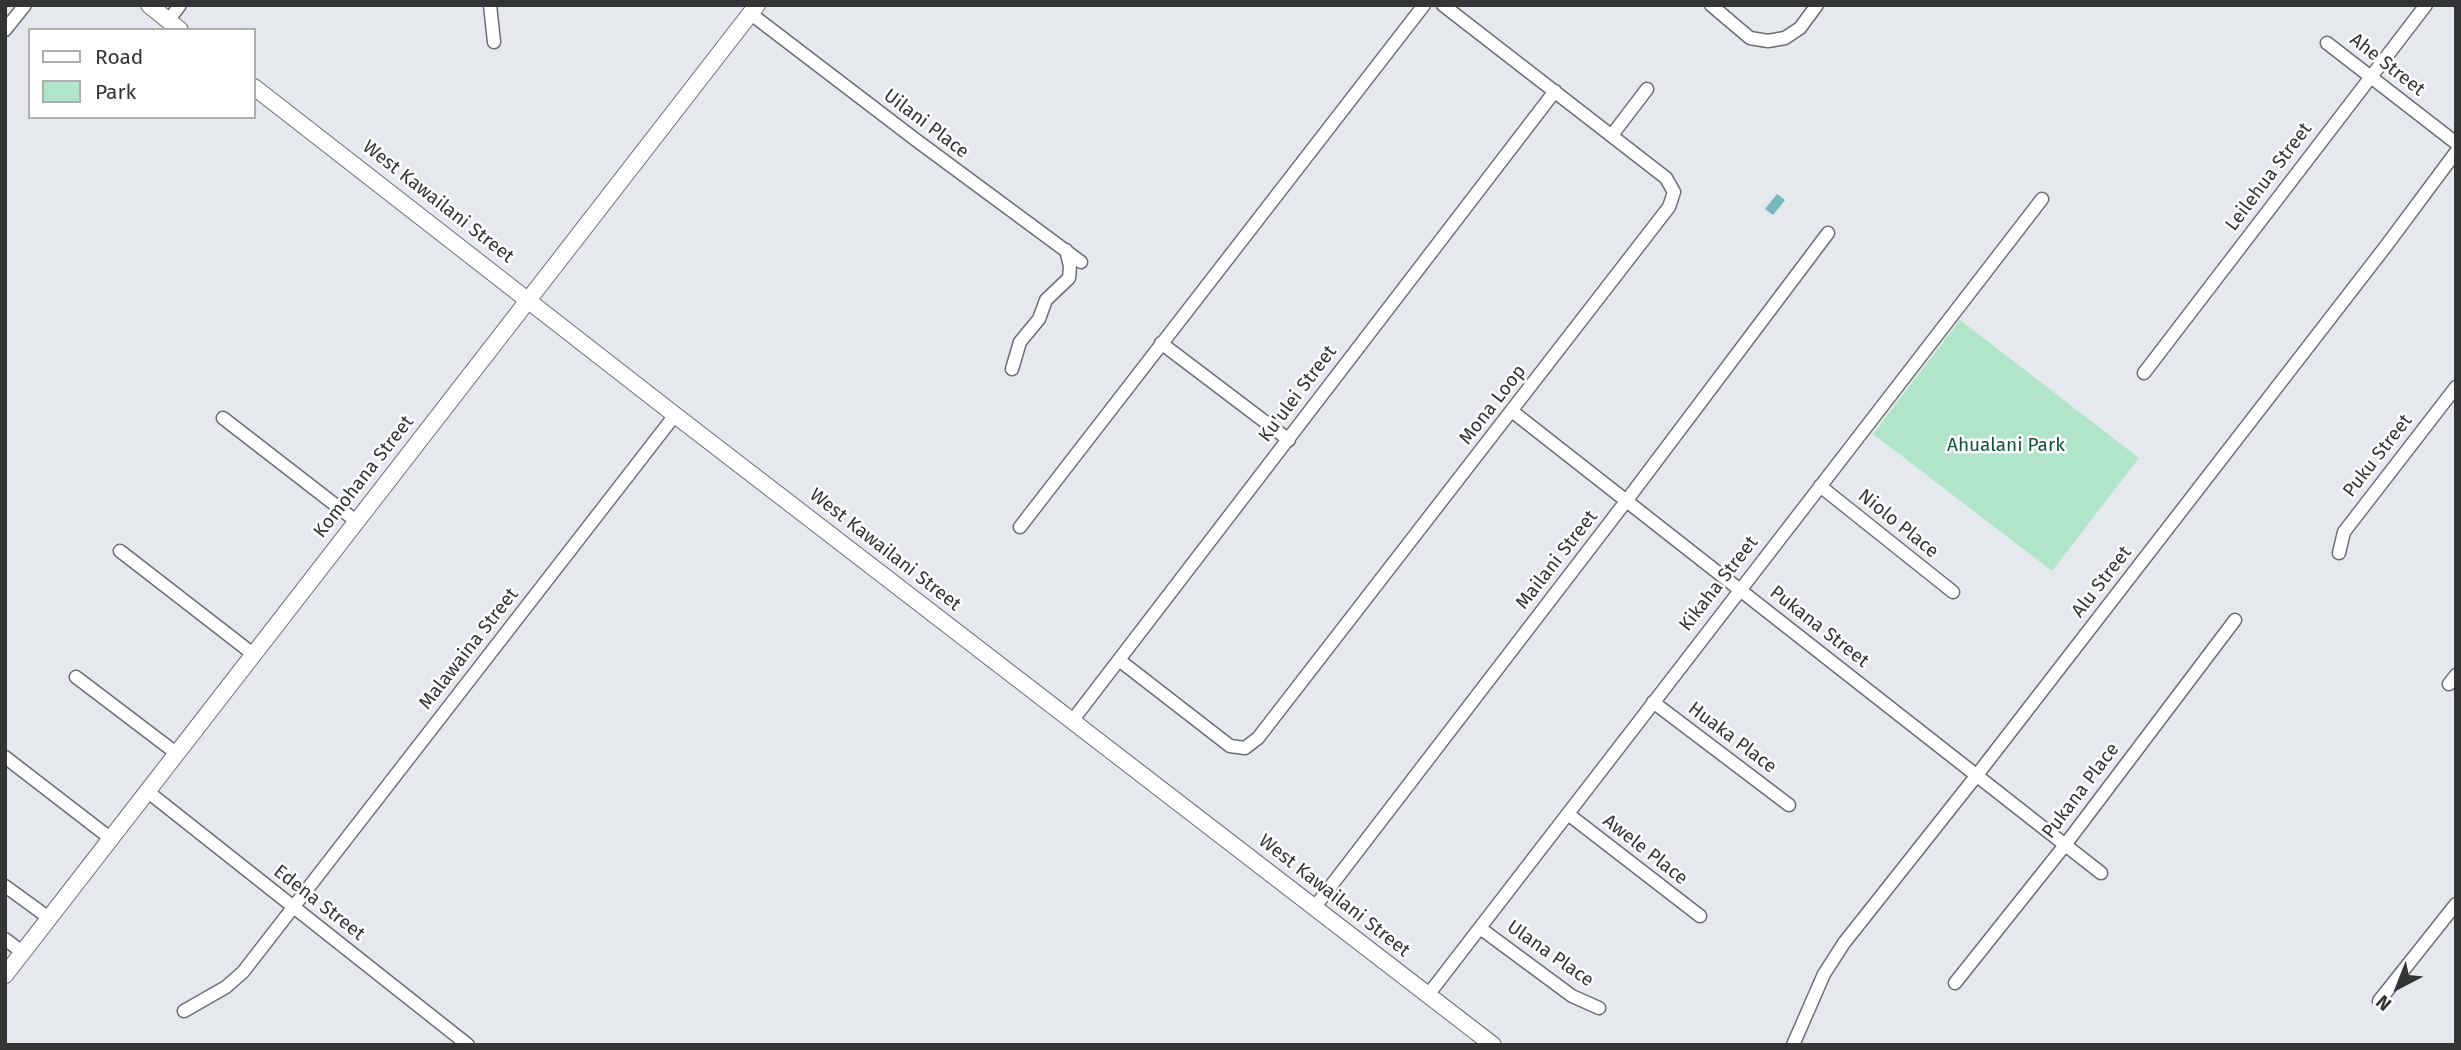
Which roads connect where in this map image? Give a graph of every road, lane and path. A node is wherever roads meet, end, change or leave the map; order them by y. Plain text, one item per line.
1 (25, 5) edge
2 (149, 5) edge
3 (180, 5) edge
4 (490, 5) edge
5 (1424, 5) edge
6 (1443, 5) edge
7 (1711, 5) edge
8 (1817, 5) edge
9 (2426, 5) edge
10 (754, 10) edge
11 (174, 25) edge
12 (5, 30) edge
13 (494, 42) dead end
14 (2327, 43) dead end
15 (2370, 77) junction
16 (256, 89) edge
17 (1647, 89) dead end
18 (1555, 91) junction
19 (1612, 135) junction
20 (2456, 143) edge
21 (2456, 152) edge
22 (2042, 199) dead end
23 (1828, 233) dead end
24 (1065, 250) junction
25 (1081, 261) dead end
26 (528, 299) junction
27 (1161, 343) junction
28 (1012, 369) dead end
29 (2144, 373) dead end
30 (2456, 387) edge
31 (1513, 412) junction
32 (675, 415) junction
33 (223, 418) dead end
34 (1289, 440) junction
35 (1820, 485) junction
36 (1627, 500) junction
37 (356, 521) junction
38 (1020, 527) dead end
39 (120, 551) dead end
40 (2339, 553) dead end
41 (1740, 589) junction
42 (1953, 592) dead end
43 (2235, 620) dead end
44 (253, 654) junction
45 (1119, 660) junction
46 (76, 677) dead end
47 (1653, 702) junction
48 (1072, 721) junction
49 (176, 753) junction
50 (5, 757) edge
51 (1977, 775) junction
52 (146, 791) junction
53 (1788, 805) dead end
54 (1567, 814) junction
55 (110, 838) junction
56 (2065, 845) junction
57 (2101, 873) dead end
58 (5, 886) edge
59 (2456, 904) edge
60 (293, 907) junction
61 (1314, 908) junction
62 (1700, 916) dead end
63 (48, 918) junction
64 (1480, 928) junction
65 (5, 939) edge
66 (22, 952) junction
67 (5, 975) edge
68 (1955, 983) dead end
69 (1428, 995) junction
70 (2379, 1001) dead end
71 (1599, 1008) dead end
72 (184, 1011) dead end
73 (468, 1045) edge
74 (1493, 1045) edge
75 (1793, 1045) edge

1 - 12 street
2 - 11 street
3 - 11 street
4 - 13 street
5 - 27 street
6 - 18 street, Mona Loop
7 - 8 street
9 - 15 street, Leilehua Street
10 - 24 street, Uilani Place
10 - 26 street, Komohana Street
14 - 15 street, Ahe Street
15 - 20 street, Ahe Street
15 - 29 street, Leilehua Street
16 - 26 street, West Kawailani Street
17 - 19 street
18 - 19 street, Mona Loop
18 - 34 street, Ku'ulei Street
19 - 31 street, Mona Loop
21 - 51 street, Alu Street
22 - 35 street, Kikaha Street
23 - 36 street, Mailani Street
24 - 25 street, Uilani Place
24 - 28 street
26 - 32 street, West Kawailani Street
26 - 37 street, Komohana Street
27 - 34 street
27 - 38 street
30 - 40 street, Puku Street
31 - 36 street, Pukana Street
31 - 45 street, Mona Loop
32 - 48 street, West Kawailani Street
32 - 60 street, Malawaina Street
33 - 37 street
34 - 45 street, Ku'ulei Street
35 - 41 street, Kikaha Street
35 - 42 street, Niolo Place
36 - 41 street, Pukana Street
36 - 61 street, Mailani Street
37 - 44 street, Komohana Street
39 - 44 street
41 - 47 street, Kikaha Street
41 - 51 street, Pukana Street
43 - 56 street, Pukana Place
44 - 49 street, Komohana Street
45 - 48 street, Ku'ulei Street
46 - 49 street
47 - 53 street, Huaka Place
47 - 54 street, Kikaha Street
48 - 61 street, West Kawailani Street
49 - 52 street, Komohana Street
50 - 55 street
51 - 56 street, Pukana Street
51 - 75 street, Alu Street
52 - 55 street, Komohana Street
52 - 60 street, Edena Street
54 - 62 street, Awele Place
54 - 64 street, Kikaha Street
55 - 63 street, Komohana Street
56 - 57 street, Pukana Street
56 - 68 street, Pukana Place
58 - 63 street
59 - 70 street
60 - 72 street, Malawaina Street
60 - 73 street, Edena Street
61 - 69 street, West Kawailani Street
63 - 66 street, Komohana Street
64 - 69 street, Kikaha Street
64 - 71 street, Ulana Place
65 - 66 street
66 - 67 street, Komohana Street
69 - 74 street, West Kawailani Street

